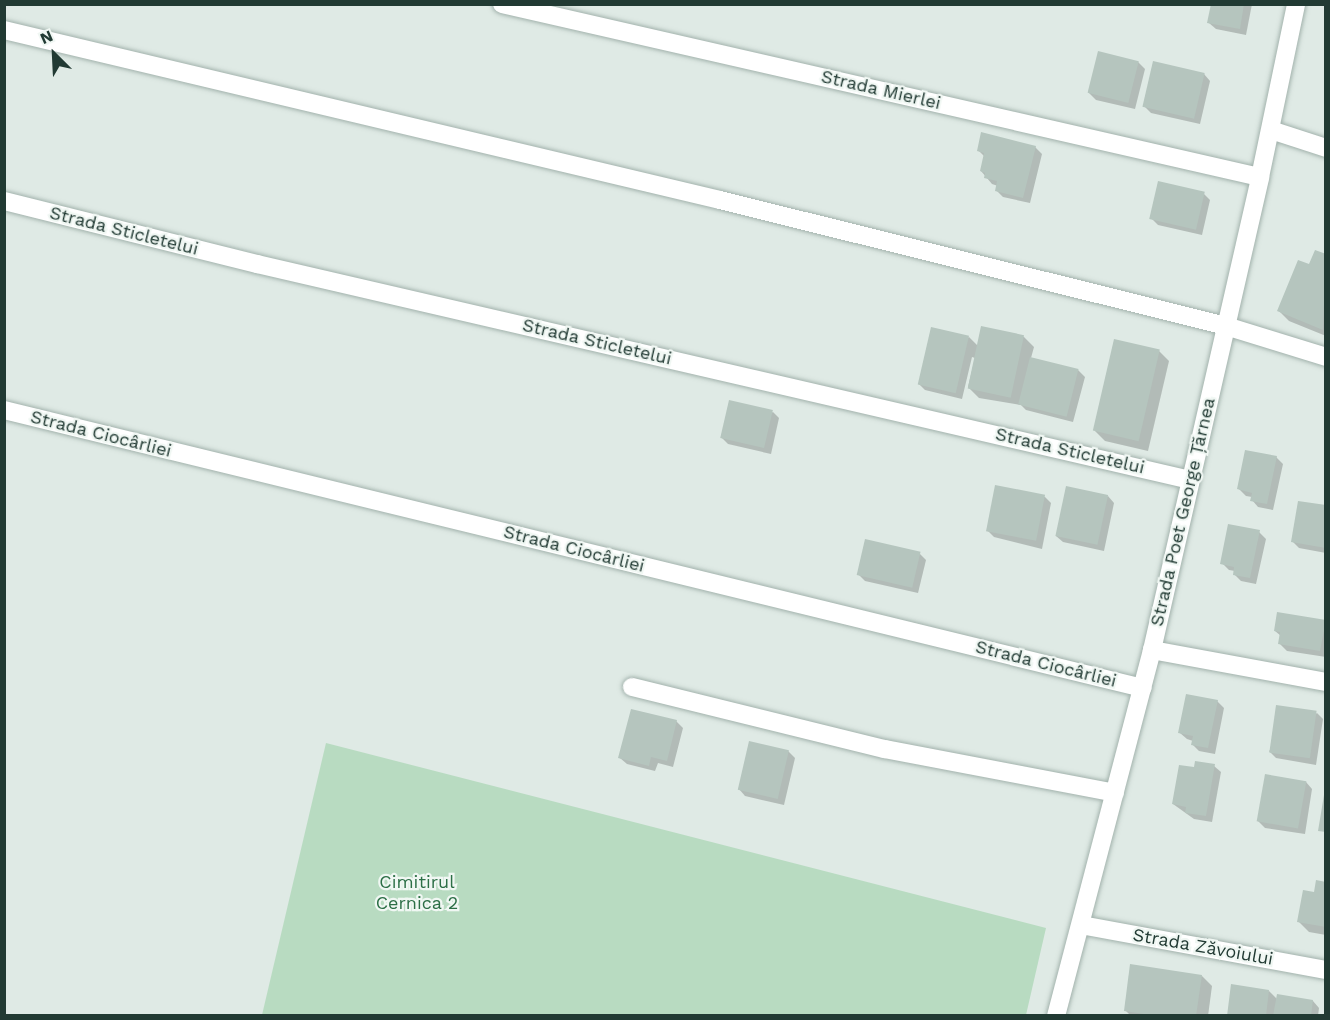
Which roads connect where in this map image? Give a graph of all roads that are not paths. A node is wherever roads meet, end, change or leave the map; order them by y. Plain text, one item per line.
1 (502, 4) edge
2 (1296, 4) edge
3 (4, 30) edge
4 (1271, 130) junction
5 (1326, 148) edge
6 (1260, 177) junction
7 (4, 201) edge
8 (1226, 326) junction
9 (1326, 357) edge
10 (4, 410) edge
11 (1190, 480) junction
12 (1152, 650) junction
13 (1326, 682) edge
14 (632, 687) dead end
15 (1143, 688) junction
16 (1115, 793) junction
17 (1081, 925) junction
18 (1326, 970) edge
19 (1056, 1016) edge

1 - 6 street, Strada Mierlei
2 - 4 street, Strada Poet George Țărnea
3 - 8 street
4 - 5 street
4 - 6 street, Strada Poet George Țărnea
6 - 8 street, Strada Poet George Țărnea
7 - 11 street, Strada Sticletelui
8 - 9 street
8 - 11 street, Strada Poet George Țărnea
10 - 15 street, Strada Ciocârliei
11 - 12 street, Strada Poet George Țărnea
12 - 13 street
12 - 15 street, Strada Poet George Țărnea
14 - 16 street
15 - 16 street, Strada Poet George Țărnea
16 - 17 street, Strada Poet George Țărnea
17 - 18 street, Strada Zăvoiului
17 - 19 street, Strada Poet George Țărnea

